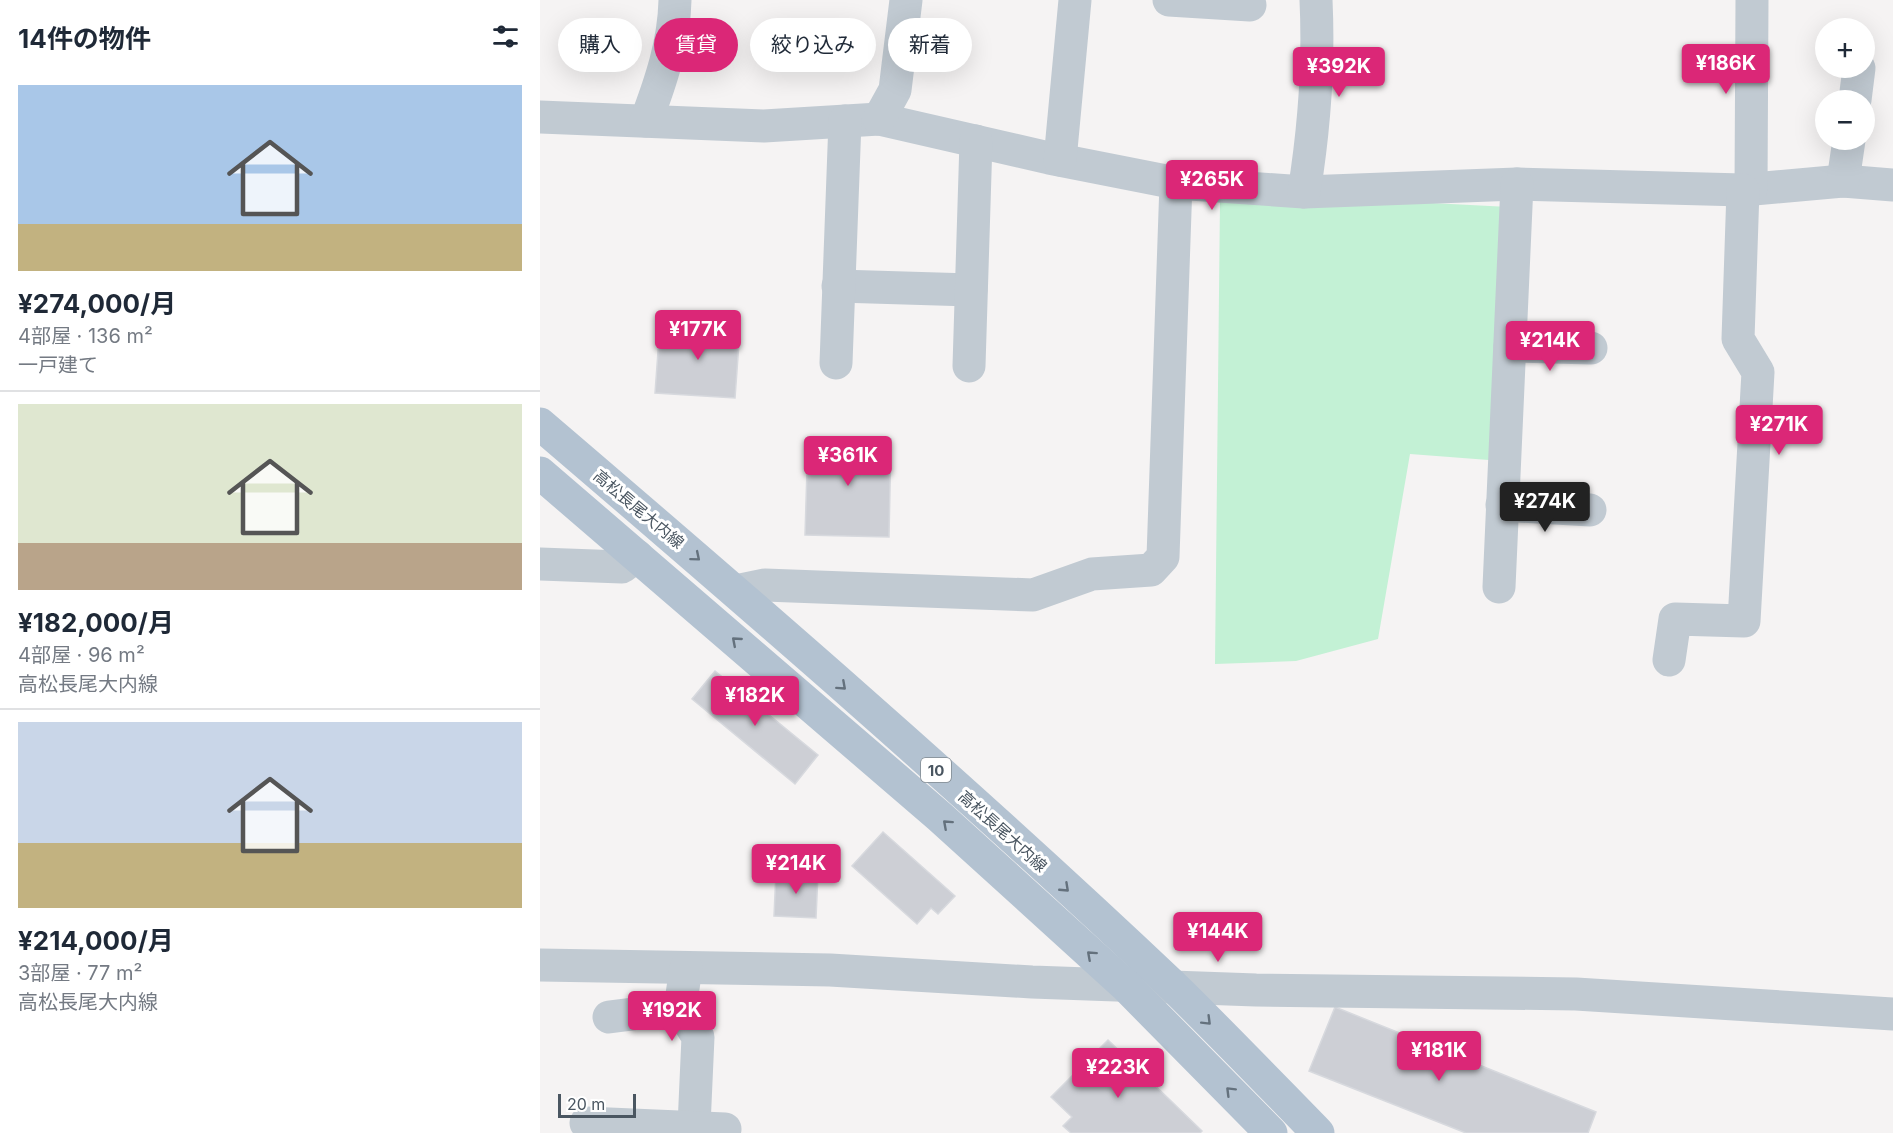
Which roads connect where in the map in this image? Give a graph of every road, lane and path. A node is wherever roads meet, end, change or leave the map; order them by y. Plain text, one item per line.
1 (675, 0) edge
2 (906, 0) edge
3 (1075, 0) edge
4 (1182, 0) edge
5 (1316, 0) edge
6 (1752, 0) edge
7 (1250, 5) dead end
8 (540, 117) edge
9 (879, 119) junction
10 (645, 121) junction
11 (845, 121) junction
12 (976, 141) junction
13 (1848, 150) edge
14 (1060, 160) junction
15 (1843, 181) junction
16 (1176, 183) junction
17 (1517, 184) junction
18 (1893, 185) edge
19 (1747, 190) junction
20 (1304, 192) junction
21 (838, 286) junction
22 (971, 290) junction
23 (1510, 345) junction
24 (1591, 348) dead end
25 (836, 363) dead end
26 (969, 366) dead end
27 (540, 424) edge
28 (540, 472) edge
29 (1502, 506) junction
30 (1590, 510) dead end
31 (636, 556) junction
32 (540, 564) edge
33 (1499, 587) dead end
34 (736, 591) junction
35 (1669, 660) dead end
36 (540, 965) edge
37 (686, 968) junction
38 (1125, 985) junction
39 (1174, 987) junction
40 (680, 1008) junction
41 (1893, 1014) edge
42 (609, 1017) dead end
43 (586, 1123) dead end
44 (1271, 1133) edge
45 (1318, 1133) edge

1 - 10 street
2 - 9 street
3 - 14 street
4 - 7 street
5 - 20 street
6 - 19 street
8 - 10 street
9 - 11 street
9 - 12 street
10 - 11 street
11 - 21 street
12 - 14 street
12 - 22 street
13 - 15 street
14 - 16 street
15 - 18 street
15 - 19 street
16 - 20 street
16 - 34 street
17 - 19 street
17 - 20 street
17 - 23 street
19 - 35 street
21 - 22 street
21 - 25 street
22 - 26 street
23 - 24 street
23 - 29 street
27 -> 34 main road, 高松長尾大内線 / 10
28 - 31 main road, 高松長尾大内線 / 10
29 - 30 street
29 - 33 street
31 - 32 street
38 -> 31 main road, 高松長尾大内線 / 10
34 -> 39 main road, 高松長尾大内線 / 10
36 - 37 street
37 - 38 street
37 - 40 street
38 - 39 street
44 -> 38 main road, 高松長尾大内線 / 10
39 - 41 street
39 -> 45 main road, 高松長尾大内線 / 10
40 - 42 street
40 - 43 street

